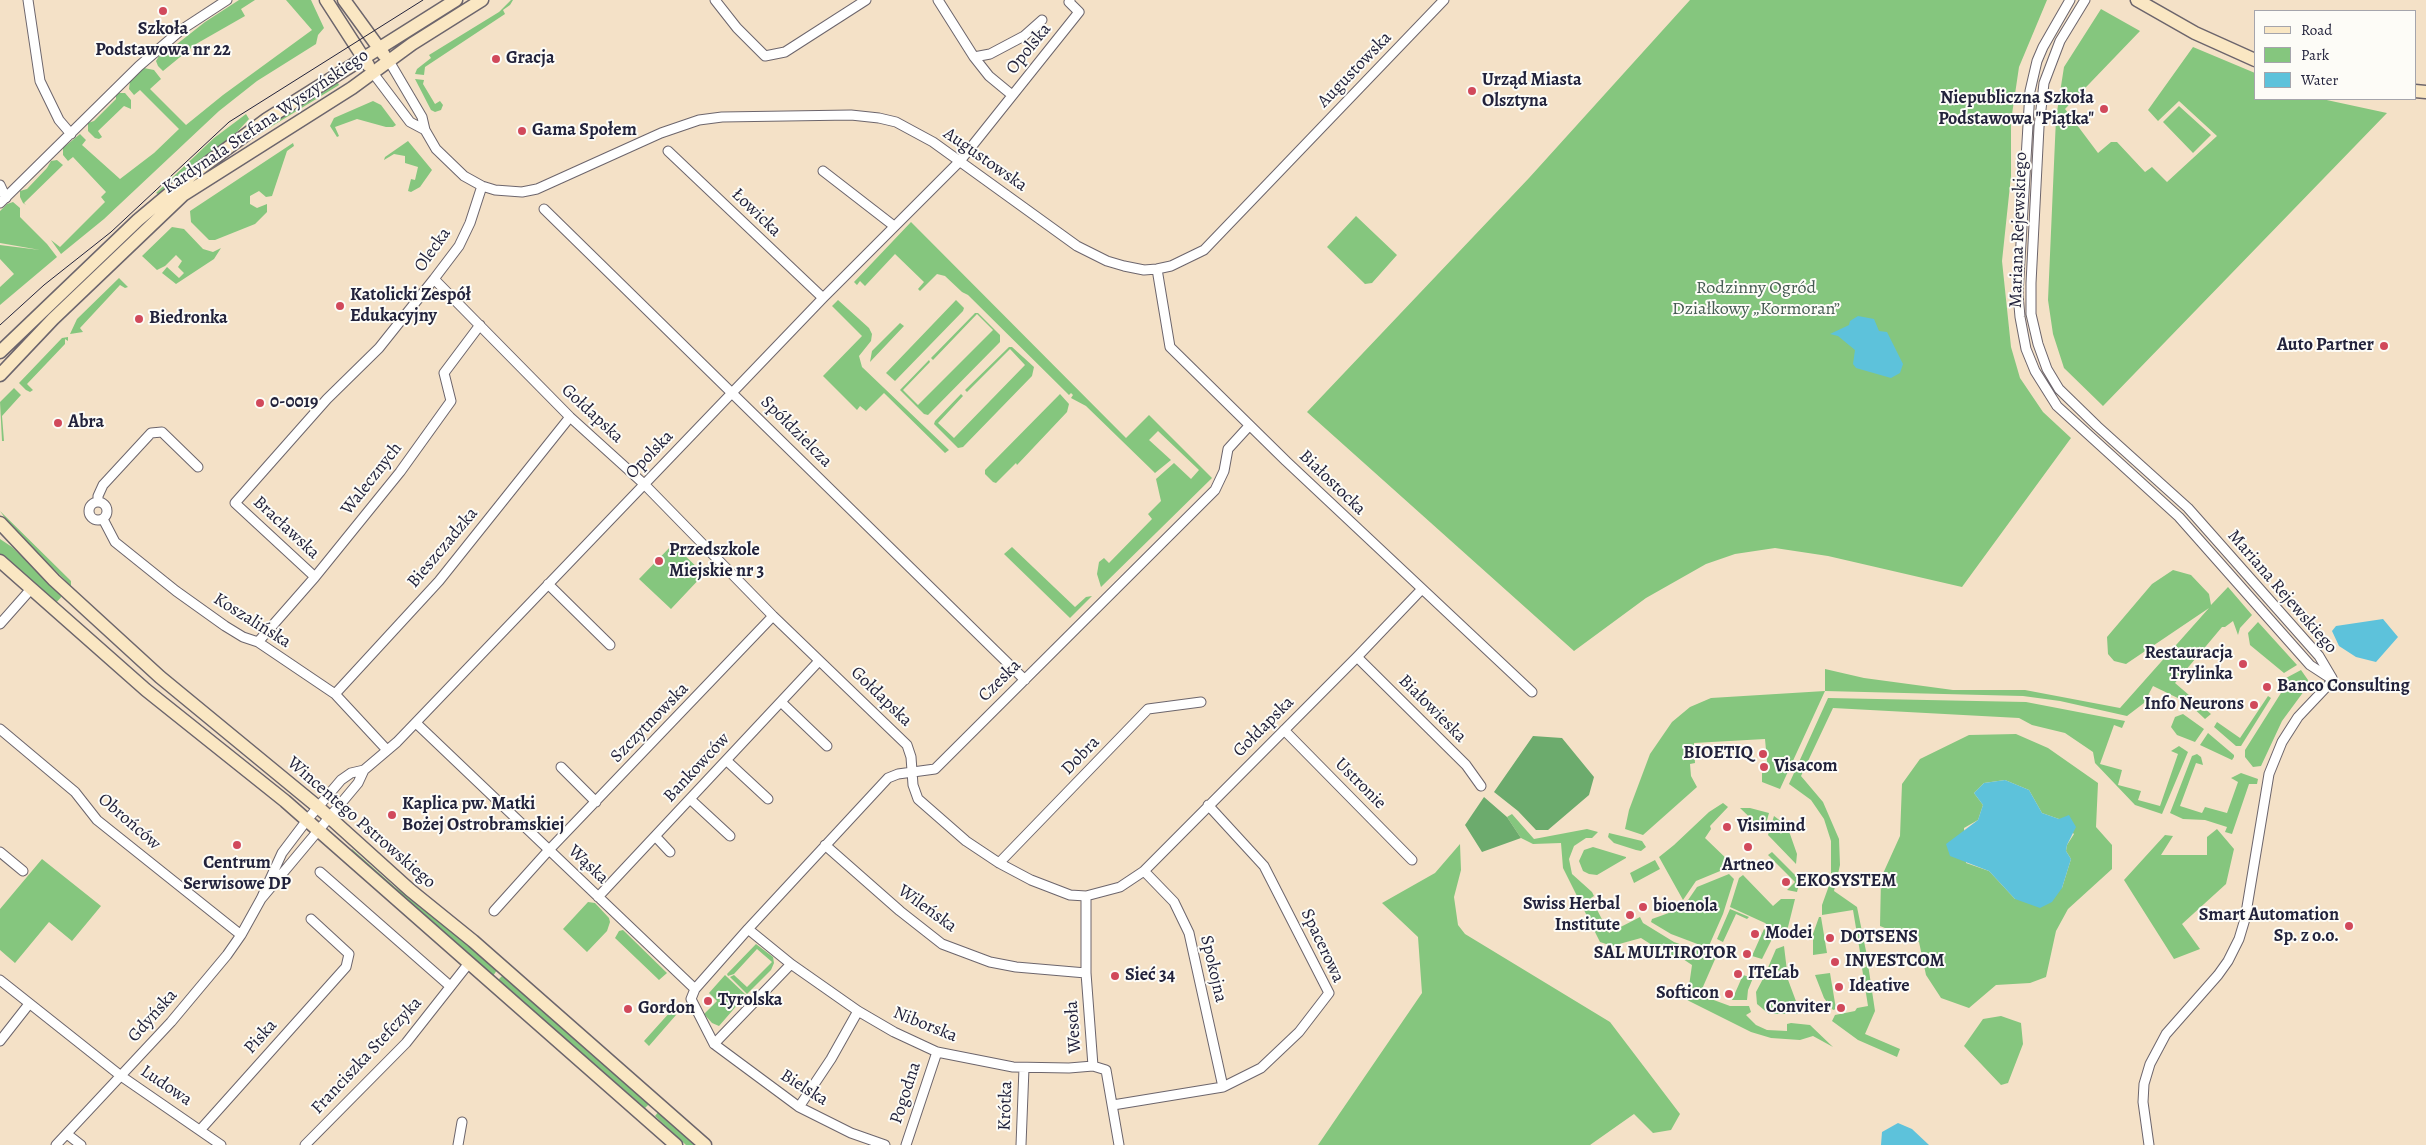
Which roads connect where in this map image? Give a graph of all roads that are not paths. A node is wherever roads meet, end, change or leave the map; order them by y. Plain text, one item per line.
1 (28, 0) edge
2 (227, 0) edge
3 (326, 0) edge
4 (344, 0) edge
5 (456, 0) edge
6 (482, 0) edge
7 (715, 0) edge
8 (866, 0) edge
9 (938, 0) edge
10 (1070, 0) edge
11 (1444, 0) edge
12 (2070, 0) edge
13 (2085, 0) edge
14 (2137, 0) edge
15 (1042, 20) dead end
16 (379, 48) junction
17 (974, 57) junction
18 (364, 58) junction
19 (2254, 60) edge
20 (389, 61) junction
21 (373, 73) junction
22 (1012, 95) junction
23 (425, 130) junction
24 (71, 134) junction
25 (668, 151) dead end
26 (960, 161) junction
27 (823, 171) dead end
28 (0, 185) edge
29 (482, 186) junction
30 (3, 200) edge
31 (544, 209) dead end
32 (894, 226) junction
33 (1157, 269) junction
34 (434, 279) junction
35 (823, 298) junction
36 (480, 325) junction
37 (0, 352) edge
38 (0, 375) edge
39 (732, 392) junction
40 (570, 417) junction
41 (1249, 426) junction
42 (198, 467) dead end
43 (644, 484) junction
44 (98, 501) junction
45 (235, 503) joint
46 (103, 519) junction
47 (0, 523) edge
48 (0, 561) edge
49 (315, 578) junction
50 (548, 584) junction
51 (31, 590) junction
52 (1421, 590) junction
53 (773, 616) junction
54 (0, 624) edge
55 (258, 642) junction
56 (610, 645) dead end
57 (1357, 657) junction
58 (819, 661) junction
59 (1025, 680) junction
60 (2333, 680) junction
61 (1532, 692) dead end
62 (335, 694) junction
63 (781, 702) junction
64 (1202, 702) dead end
65 (416, 723) junction
66 (0, 729) edge
67 (1284, 730) junction
68 (826, 746) dead end
69 (387, 750) junction
70 (727, 761) junction
71 (561, 767) dead end
72 (364, 770) junction
73 (912, 771) junction
74 (1481, 786) dead end
75 (690, 799) junction
76 (768, 799) dead end
77 (596, 802) junction
78 (1208, 805) junction
79 (318, 807) junction
80 (329, 819) junction
81 (307, 820) junction
82 (318, 831) junction
83 (730, 836) dead end
84 (656, 837) junction
85 (825, 845) junction
86 (548, 851) junction
87 (0, 852) edge
88 (670, 852) dead end
89 (1412, 860) dead end
90 (999, 863) junction
91 (24, 871) dead end
92 (1144, 871) junction
93 (320, 872) dead end
94 (1086, 896) junction
95 (598, 897) junction
96 (261, 898) junction
97 (494, 911) dead end
98 (311, 919) dead end
99 (748, 929) junction
100 (241, 935) junction
101 (469, 963) junction
102 (791, 964) junction
103 (1086, 974) junction
104 (0, 980) edge
105 (450, 986) junction
106 (695, 989) junction
107 (29, 1004) junction
108 (858, 1011) junction
109 (0, 1041) edge
110 (714, 1044) junction
111 (937, 1052) junction
112 (1093, 1066) junction
113 (1024, 1068) junction
114 (121, 1076) junction
115 (1223, 1087) junction
116 (653, 1099) junction
117 (1113, 1105) junction
118 (799, 1106) junction
119 (642, 1113) junction
120 (462, 1122) dead end
121 (201, 1130) junction
122 (67, 1134) junction
123 (56, 1145) edge
124 (81, 1145) edge
125 (221, 1145) edge
126 (305, 1145) edge
127 (458, 1145) edge
128 (676, 1145) edge
129 (704, 1145) edge
130 (885, 1145) edge
131 (906, 1145) edge
132 (1021, 1145) edge
133 (1119, 1145) edge
134 (2148, 1145) edge

1 - 24 street
2 - 24 street
3 - 18 main road
4 - 16 main road
5 - 16 main road, Kardynała Stefana Wyszyńskiego
6 - 20 main road, Kardynała Stefana Wyszyńskiego
7 - 8 street
9 - 17 street
10 - 22 street, Opolska
11 - 33 street, Augustowska
12 - 60 street, Mariana Rejewskiego
13 - 60 street, Mariana Rejewskiego
14 - 19 main road
15 - 17 street
16 - 18 main road, Kardynała Stefana Wyszyńskiego
16 - 20 main road
17 - 22 street
18 - 21 main road
18 - 37 main road, Kardynała Stefana Wyszyńskiego
20 - 21 main road, Kardynała Stefana Wyszyńskiego
20 - 23 street, Augustowska
21 - 23 street, Augustowska
21 - 38 main road, Kardynała Stefana Wyszyńskiego
22 - 26 street
23 - 29 street, Augustowska
24 - 30 street
25 - 35 street, Łowicka
26 - 29 street, Augustowska
26 - 32 street, Opolska
26 - 33 street, Augustowska
27 - 32 street
28 - 30 street
29 - 34 street, Olecka
31 - 39 street, Spółdzielcza
32 - 35 street, Opolska
33 - 41 street, Białostocka
34 - 36 street, Gołdapska
34 - 45 street, Olecka
35 - 39 street, Opolska
36 - 40 street, Gołdapska
36 - 49 street, Walecznych
39 - 43 street, Opolska
39 - 59 street, Spółdzielcza
40 - 43 street, Gołdapska
40 - 62 street, Bieszczadzka
41 - 52 street, Białostocka
41 - 59 street, Czeska
42 - 44 street, Koszalińska
43 - 50 street, Opolska
43 - 53 street, Gołdapska
44 - 46 street, Koszalińska
44 - 46 street, Koszalińska
45 - 49 street, Bracławska
46 - 55 street, Koszalińska
47 - 79 main road, Wincentego Pstrowskiego
48 - 51 main road, Wincentego Pstrowskiego
49 - 55 street, Walecznych
50 - 56 street
50 - 65 street, Opolska
51 - 54 street
51 - 81 main road, Wincentego Pstrowskiego
52 - 57 street, Gołdapska
52 - 61 street, Białostocka
53 - 58 street, Gołdapska
53 - 77 street, Szczytnowska
55 - 62 street, Koszalińska
57 - 67 street, Gołdapska
57 - 74 street, Białowieska
58 - 63 street, Bankowców
58 - 73 street, Gołdapska
59 - 73 street, Czeska
60 - 134 street
62 - 69 street, Koszalińska
63 - 68 street
63 - 70 street, Bankowców
64 - 90 street, Dobra
65 - 69 street, Opolska
65 - 86 street, Wąska
66 - 100 street, Obrońców
67 - 78 street, Gołdapska
67 - 89 street, Ustronie
69 - 72 street, Opolska
70 - 75 street, Bankowców
70 - 76 street
71 - 77 street
72 - 79 street, Opolska
72 - 80 street, Opolska
73 - 85 street, Czeska
73 - 90 street, Gołdapska
75 - 83 street
75 - 84 street, Bankowców
77 - 86 street, Szczytnowska
78 - 92 street, Gołdapska
78 - 115 street, Spacerowa
79 - 80 main road, Wincentego Pstrowskiego
79 - 81 street, Opolska
80 - 82 street, Gdyńska
80 - 116 main road, Wincentego Pstrowskiego
81 - 82 main road, Wincentego Pstrowskiego
81 - 96 street, Gdyńska
82 - 96 street, Gdyńska
82 - 101 main road, Wincentego Pstrowskiego
84 - 88 street
84 - 95 street, Bankowców
85 - 99 street, Czeska
85 - 103 street, Wileńska
86 - 95 street, Wąska
86 - 97 street, Szczytnowska
87 - 91 street
90 - 94 street, Gołdapska
92 - 94 street, Gołdapska
92 - 115 street, Spokojna
93 - 105 street
94 - 103 street, Wesoła
95 - 106 street, Wąska
96 - 100 street, Gdyńska
98 - 121 street, Piska
99 - 102 street, Niborska
99 - 106 street, Czeska
100 - 114 street, Gdyńska
101 - 105 street, Franciszka Stefczyka
101 - 119 main road, Wincentego Pstrowskiego
102 - 108 street, Niborska
102 - 110 street
103 - 112 street, Wesoła
104 - 107 street, Ludowa
105 - 126 street, Franciszka Stefczyka
106 - 110 street
107 - 109 street
107 - 114 street, Ludowa
108 - 111 street, Niborska
108 - 118 street
110 - 118 street, Bielska
111 - 113 street, Niborska
111 - 131 street, Pogodna
112 - 113 street, Niborska
112 - 117 street, Wesoła
113 - 132 street, Krótka
114 - 121 street, Ludowa
114 - 122 street, Gdyńska
115 - 117 street, Spacerowa
116 - 119 main road
116 - 129 main road, Wincentego Pstrowskiego
117 - 133 street, Wesoła
118 - 130 street, Bielska
119 - 128 main road, Wincentego Pstrowskiego
120 - 127 street
121 - 125 street, Ludowa
122 - 123 street, Gdyńska
122 - 124 street

